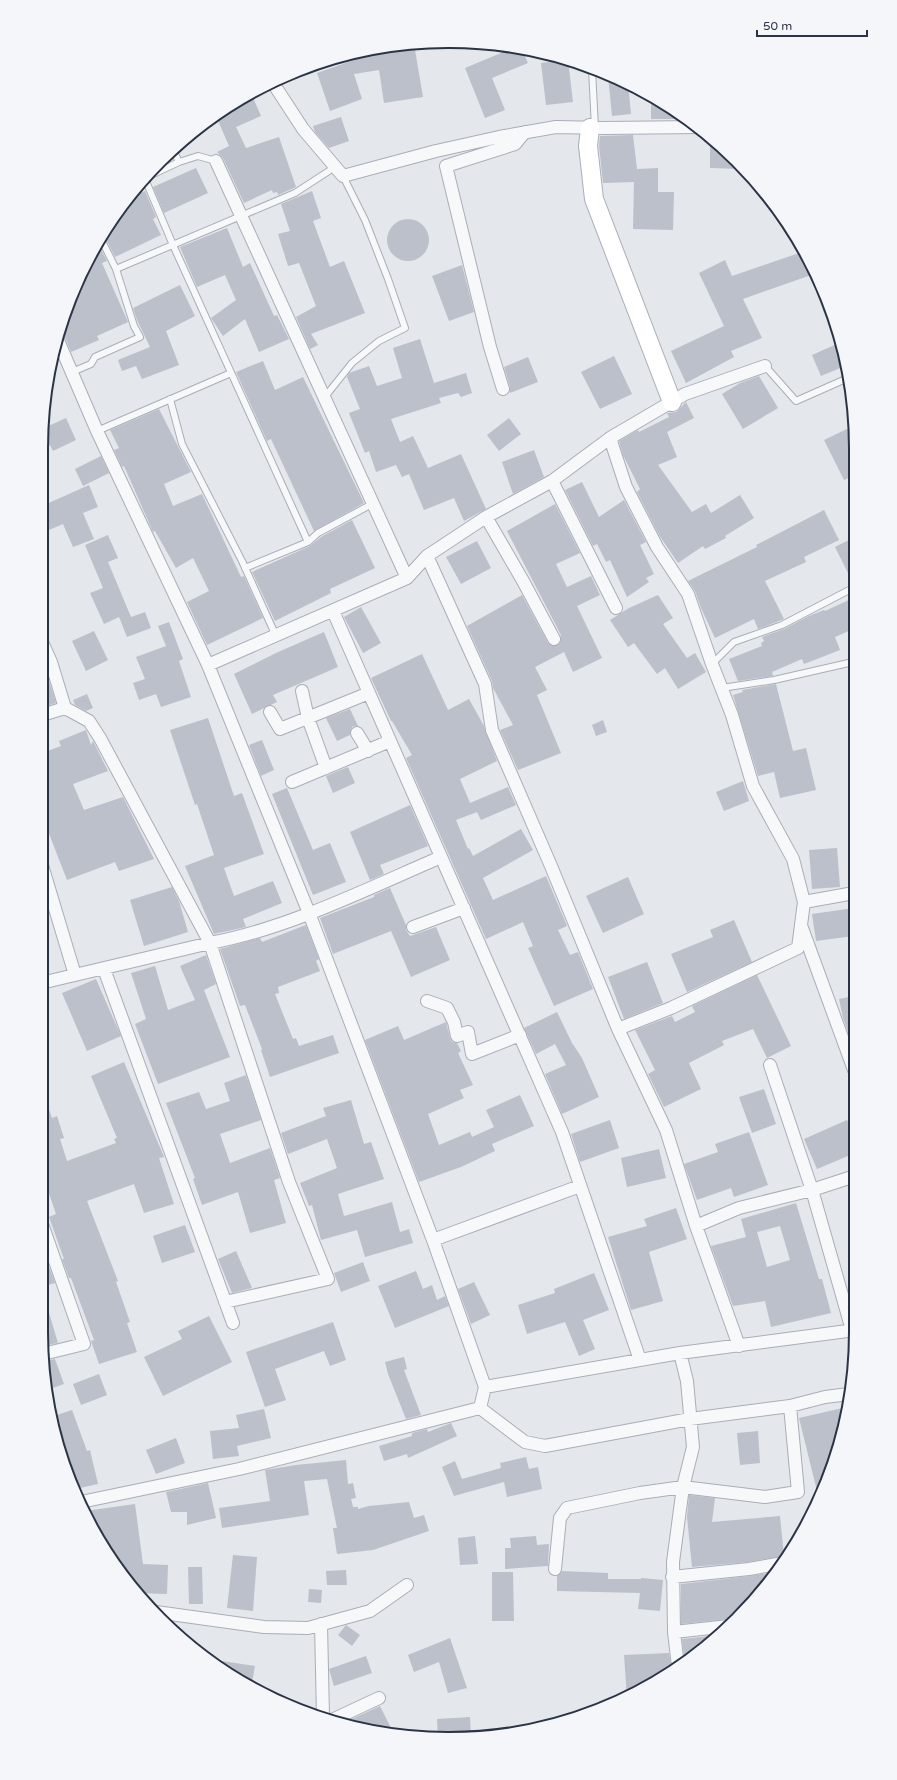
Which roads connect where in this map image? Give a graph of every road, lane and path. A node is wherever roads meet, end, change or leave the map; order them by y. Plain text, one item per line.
1 (592, 74) edge
2 (275, 87) edge
3 (687, 127) edge
4 (592, 128) junction
5 (525, 132) junction
6 (176, 155) edge
7 (216, 161) joint
8 (179, 162) junction
9 (335, 167) junction
10 (158, 172) edge
11 (343, 176) junction
12 (148, 183) edge
13 (241, 216) junction
14 (104, 245) edge
15 (173, 245) junction
16 (116, 269) junction
17 (61, 348) edge
18 (765, 366) joint
19 (72, 372) junction
20 (231, 373) junction
21 (843, 380) edge
22 (503, 389) dead end
23 (324, 398) junction
24 (170, 399) junction
25 (672, 402) junction
26 (97, 431) junction
27 (610, 438) junction
28 (552, 481) junction
29 (372, 504) junction
30 (486, 516) junction
31 (308, 542) junction
32 (427, 556) junction
33 (245, 568) junction
34 (407, 578) junction
35 (849, 590) edge
36 (616, 608) dead end
37 (333, 611) junction
38 (276, 636) junction
39 (554, 639) dead end
40 (48, 655) edge
41 (849, 663) edge
42 (712, 664) junction
43 (208, 665) junction
44 (722, 688) junction
45 (302, 691) dead end
46 (369, 693) junction
47 (65, 708) junction
48 (270, 712) dead end
49 (48, 713) edge
50 (308, 718) junction
51 (357, 733) dead end
52 (390, 741) junction
53 (368, 751) junction
54 (326, 768) junction
55 (292, 782) dead end
56 (441, 857) junction
57 (48, 885) edge
58 (849, 894) edge
59 (804, 902) junction
60 (464, 908) junction
61 (309, 913) junction
62 (801, 925) junction
63 (413, 927) dead end
64 (210, 943) junction
65 (104, 969) junction
66 (75, 975) junction
67 (48, 981) edge
68 (427, 1002) dead end
69 (618, 1029) junction
70 (520, 1035) junction
71 (849, 1056) edge
72 (770, 1065) dead end
73 (849, 1178) edge
74 (580, 1186) junction
75 (812, 1190) junction
76 (696, 1226) junction
77 (433, 1240) junction
78 (48, 1241) edge
79 (225, 1302) junction
80 (849, 1313) edge
81 (232, 1323) dead end
82 (849, 1331) edge
83 (739, 1346) junction
84 (49, 1353) edge
85 (680, 1353) junction
86 (640, 1360) junction
87 (485, 1387) junction
88 (844, 1395) edge
89 (790, 1406) junction
90 (480, 1408) junction
91 (690, 1419) junction
92 (682, 1487) junction
93 (85, 1501) edge
94 (774, 1565) edge
95 (555, 1569) dead end
96 (672, 1577) junction
97 (406, 1586) dead end
98 (163, 1613) edge
99 (321, 1624) junction
100 (719, 1627) edge
101 (674, 1632) junction
102 (677, 1660) edge
103 (379, 1698) dead end
104 (323, 1712) edge
105 (340, 1716) edge

1 - 4 lane
2 - 9 street
3 - 4 street
4 - 5 street
4 - 25 street
5 - 11 street
5 - 22 street
6 - 8 lane
7 - 8 lane
7 - 13 street
8 - 10 lane
9 - 11 street
9 - 13 lane
11 - 23 lane
12 - 15 lane
13 - 15 lane
13 - 23 street
14 - 16 lane
15 - 16 lane
15 - 20 lane
16 - 19 lane
17 - 19 street
18 - 21 lane
18 - 25 street
19 - 26 street
20 - 24 lane
20 - 31 lane
23 - 29 street
24 - 26 lane
24 - 33 lane
25 - 27 street
26 - 43 street
27 - 28 street
27 - 42 street
28 - 30 street
28 - 36 street
29 - 31 lane
29 - 34 street
30 - 32 street
30 - 39 street
31 - 33 lane
32 - 34 street
32 - 69 street
33 - 38 lane
34 - 37 street
35 - 42 lane
37 - 38 street
37 - 46 street
38 - 43 street
40 - 47 street
41 - 44 lane
42 - 44 street
43 - 61 street
44 - 59 street
45 - 50 street
46 - 50 street
46 - 52 street
47 - 49 street
47 - 64 street
48 - 50 street
50 - 54 street
51 - 53 street
52 - 53 street
52 - 56 street
53 - 54 street
54 - 55 street
56 - 60 street
56 - 61 street
57 - 66 street
58 - 59 street
59 - 62 street
60 - 63 street
60 - 70 street
61 - 64 street
61 - 77 street
62 - 69 street
62 - 71 street
64 - 65 street
64 - 79 street
65 - 66 street
65 - 79 street
66 - 67 street
68 - 70 street
69 - 76 street
70 - 74 street
72 - 75 street
73 - 75 street
74 - 77 street
74 - 86 street
75 - 76 street
75 - 80 street
76 - 83 street
77 - 87 street
78 - 84 street
79 - 81 street
82 - 83 street
83 - 85 street
85 - 86 street
85 - 91 street
86 - 87 street
87 - 90 street
88 - 89 street
89 - 91 street
89 - 92 street
90 - 91 street
90 - 93 street
91 - 92 street
92 - 95 street
92 - 96 street
94 - 96 street
96 - 101 street
97 - 99 street
98 - 99 street
99 - 104 street
100 - 101 street
101 - 102 street
103 - 105 street

